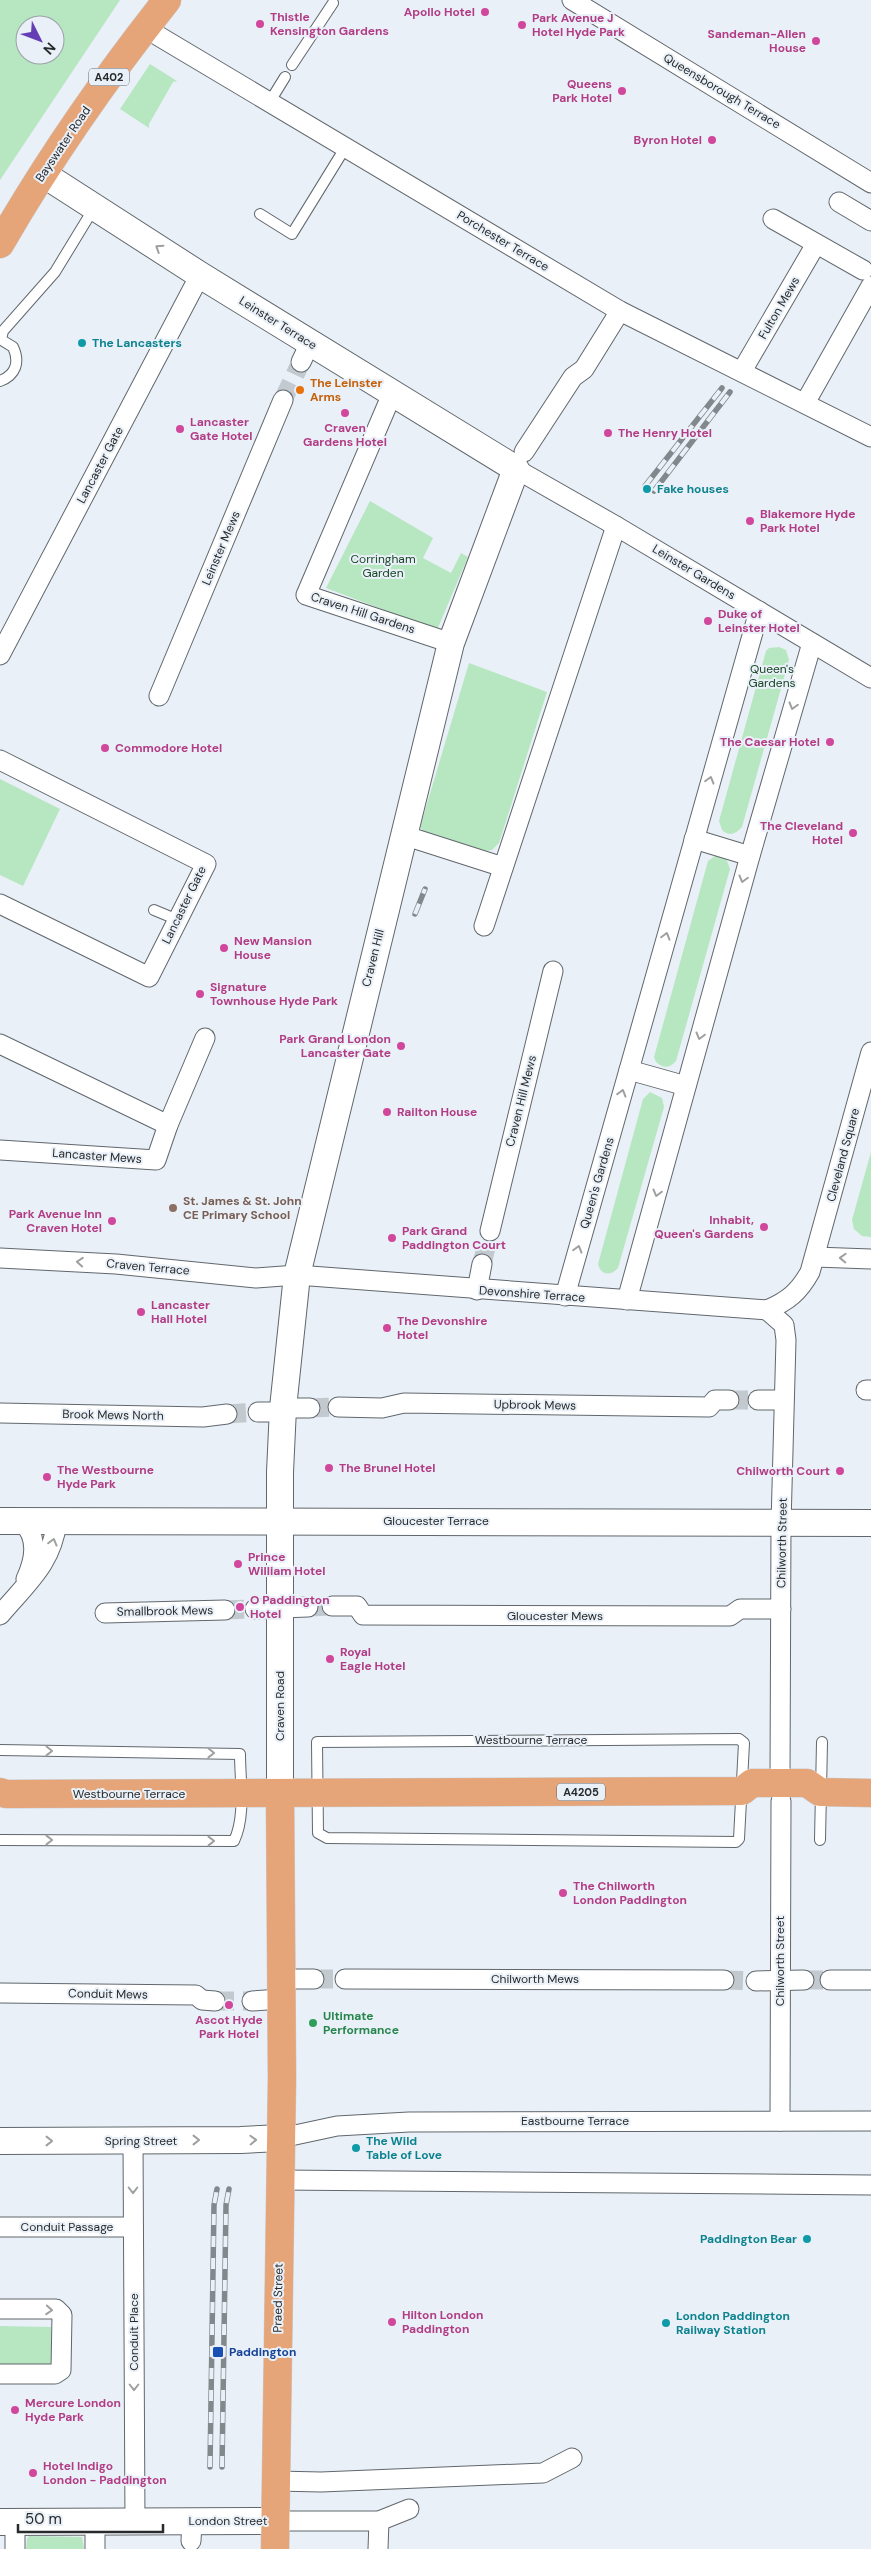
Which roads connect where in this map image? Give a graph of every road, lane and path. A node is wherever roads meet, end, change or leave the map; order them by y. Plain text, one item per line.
1 (167, 0) edge
2 (572, 0) edge
3 (333, 3) dead end
4 (145, 28) junction
5 (292, 65) dead end
6 (285, 76) dead end
7 (269, 103) junction
8 (345, 148) junction
9 (43, 174) junction
10 (871, 183) edge
11 (838, 202) dead end
12 (95, 207) junction
13 (260, 214) dead end
14 (773, 219) dead end
15 (871, 220) edge
16 (0, 244) edge
17 (816, 244) junction
18 (200, 275) junction
19 (867, 278) edge
20 (620, 311) junction
21 (0, 339) edge
22 (742, 371) junction
23 (0, 381) edge
24 (392, 394) junction
25 (283, 400) tunnel mouth
26 (805, 403) junction
27 (871, 436) edge
28 (520, 460) junction
29 (616, 526) junction
30 (759, 611) junction
31 (451, 642) junction
32 (812, 643) junction
33 (0, 655) edge
34 (871, 678) edge
35 (159, 696) dead end
36 (0, 760) edge
37 (403, 835) junction
38 (694, 838) junction
39 (750, 856) junction
40 (503, 867) junction
41 (0, 904) edge
42 (154, 910) dead end
43 (178, 920) junction
44 (484, 926) dead end
45 (553, 971) dead end
46 (205, 1038) dead end
47 (0, 1044) edge
48 (871, 1052) edge
49 (629, 1070) junction
50 (686, 1086) junction
51 (168, 1125) junction
52 (0, 1150) edge
53 (490, 1231) tunnel mouth
54 (815, 1257) junction
55 (0, 1258) edge
56 (871, 1260) edge
57 (482, 1264) tunnel mouth
58 (296, 1275) junction
59 (477, 1290) junction
60 (565, 1296) junction
61 (628, 1300) junction
62 (767, 1310) junction
63 (729, 1400) tunnel mouth
64 (758, 1400) tunnel mouth
65 (784, 1400) junction
66 (310, 1408) tunnel mouth
67 (338, 1408) tunnel mouth
68 (274, 1411) junction
69 (0, 1413) edge
70 (227, 1414) tunnel mouth
71 (57, 1520) junction
72 (11, 1521) edge
73 (280, 1521) junction
74 (871, 1523) edge
75 (781, 1524) junction
76 (21, 1589) junction
77 (332, 1606) tunnel mouth
78 (308, 1607) tunnel mouth
79 (267, 1609) junction
80 (781, 1609) junction
81 (225, 1610) tunnel mouth
82 (105, 1613) dead end
83 (0, 1615) edge
84 (822, 1742) dead end
85 (0, 1750) edge
86 (742, 1791) junction
87 (318, 1792) junction
88 (780, 1792) junction
89 (820, 1792) junction
90 (240, 1793) junction
91 (280, 1793) junction
92 (871, 1793) edge
93 (2, 1794) edge
94 (0, 1840) edge
95 (820, 1840) dead end
96 (314, 1979) tunnel mouth
97 (345, 1979) tunnel mouth
98 (724, 1980) tunnel mouth
99 (756, 1980) tunnel mouth
100 (804, 1980) tunnel mouth
101 (830, 1980) tunnel mouth
102 (871, 1980) edge
103 (780, 1981) junction
104 (280, 1989) junction
105 (0, 1993) edge
106 (252, 2000) tunnel mouth
107 (215, 2001) tunnel mouth
108 (780, 2121) junction
109 (871, 2121) edge
110 (281, 2138) junction
111 (0, 2141) edge
112 (133, 2141) junction
113 (280, 2180) junction
114 (871, 2185) edge
115 (0, 2227) edge
116 (133, 2227) junction
117 (0, 2310) edge
118 (0, 2374) edge
119 (572, 2458) dead end
120 (276, 2481) junction
121 (409, 2509) dead end
122 (275, 2521) junction
123 (380, 2521) junction
124 (8, 2522) edge
125 (95, 2523) junction
126 (136, 2523) junction
127 (15, 2549) edge
128 (95, 2549) edge
129 (275, 2549) edge
130 (378, 2549) edge

1 - 4 main road, Bayswater Road / A402
2 - 10 street, Queensborough Terrace
3 - 5 lane
4 - 7 street, Porchester Terrace
4 - 9 main road, Bayswater Road / A402
6 - 7 lane
7 - 8 street, Porchester Terrace
8 - 13 lane
8 - 20 street, Porchester Terrace
9 - 12 main road, Leinster Terrace
9 - 16 main road, Bayswater Road / A402
11 - 15 street
18 -> 12 main road, Leinster Terrace
12 - 21 lane
14 - 17 street
17 - 19 street
17 - 22 street, Fulton Mews
18 - 24 main road, Leinster Terrace
18 - 33 street, Lancaster Gate
19 - 26 street
20 - 22 street, Porchester Terrace
20 - 28 street
21 - 23 lane
22 - 26 street, Porchester Terrace
24 - 28 main road, Leinster Terrace
24 - 31 street, Craven Hill Gardens
25 - 35 street, Leinster Mews
26 - 27 street, Porchester Terrace
28 - 29 street, Leinster Gardens
28 - 31 main road
29 - 30 street, Leinster Gardens
29 - 40 street
30 - 32 street, Leinster Gardens
38 -> 30 street, Queen's Gardens
31 - 37 main road, Craven Hill
32 - 34 street, Leinster Gardens
32 -> 39 street
36 - 43 street, Lancaster Gate
37 - 40 street
37 - 58 main road, Craven Hill
38 - 39 street
49 -> 38 street, Queen's Gardens
39 -> 50 street
40 - 44 street
41 - 43 street, Lancaster Gate
42 - 43 lane
45 - 53 street, Craven Hill Mews
46 - 51 street, Lancaster Mews
47 - 51 street
48 - 54 street, Cleveland Square
49 - 50 street
60 -> 49 street, Queen's Gardens
50 -> 61 street
51 - 52 street, Lancaster Mews
56 -> 54 street
54 - 62 street, Cleveland Square
58 -> 55 street, Craven Terrace
57 - 59 street
58 - 59 street, Devonshire Terrace
58 - 68 main road, Craven Road
59 - 60 street, Devonshire Terrace
60 - 61 street, Devonshire Terrace
61 - 62 street, Devonshire Terrace
62 - 65 street, Chilworth Street
63 - 67 street, Upbrook Mews
64 - 65 street
65 - 75 street, Chilworth Street
66 - 68 street
68 - 73 main road, Craven Road
69 - 70 street, Brook Mews North
71 - 72 main road, Gloucester Terrace
71 - 73 main road, Gloucester Terrace
76 -> 71 street
72 - 76 street
73 - 75 main road, Gloucester Terrace
73 - 79 main road, Craven Road
74 - 75 main road, Gloucester Terrace
75 - 80 street, Chilworth Street
76 - 83 street
77 - 80 street, Gloucester Mews
78 - 79 street
79 - 91 main road, Craven Road
80 - 88 street, Chilworth Street
81 - 82 street, Smallbrook Mews
84 - 89 lane
85 -> 90 lane
86 - 87 main road, Westbourne Terrace / A4205
86 - 87 lane, Westbourne Terrace
86 - 87 lane, Westbourne Terrace
86 - 88 main road, Westbourne Terrace / A4205
87 - 91 main road, Westbourne Terrace / A4205
88 - 89 main road, Westbourne Terrace / A4205
88 - 103 street, Chilworth Street
89 - 92 main road, Westbourne Terrace / A4205
89 - 95 lane
90 - 91 main road, Westbourne Terrace
90 - 93 main road, Westbourne Terrace
94 -> 90 lane
91 - 104 main road, Craven Road
96 - 104 street
97 - 98 street, Chilworth Mews
99 - 103 street
100 - 103 street
101 - 102 street
103 - 108 street, Chilworth Street
104 - 106 street
104 - 110 main road, Craven Road
105 - 107 street, Conduit Mews
108 - 109 street, Eastbourne Terrace
108 - 110 street, Eastbourne Terrace
112 -> 110 main road, Spring Street
110 - 113 main road, Praed Street
111 -> 112 main road, Spring Street
112 -> 116 street, Conduit Place
113 - 114 street
113 - 120 main road, Praed Street
115 - 116 street, Conduit Passage
116 -> 126 street, Conduit Place
117 -> 118 street
119 - 120 street
120 - 122 main road, Praed Street
121 - 123 street
122 - 123 street
122 - 126 main road, London Street
122 - 129 main road, Praed Street
123 - 130 street
124 - 125 main road, London Street
124 - 127 street
125 - 126 main road, London Street
125 - 128 street

